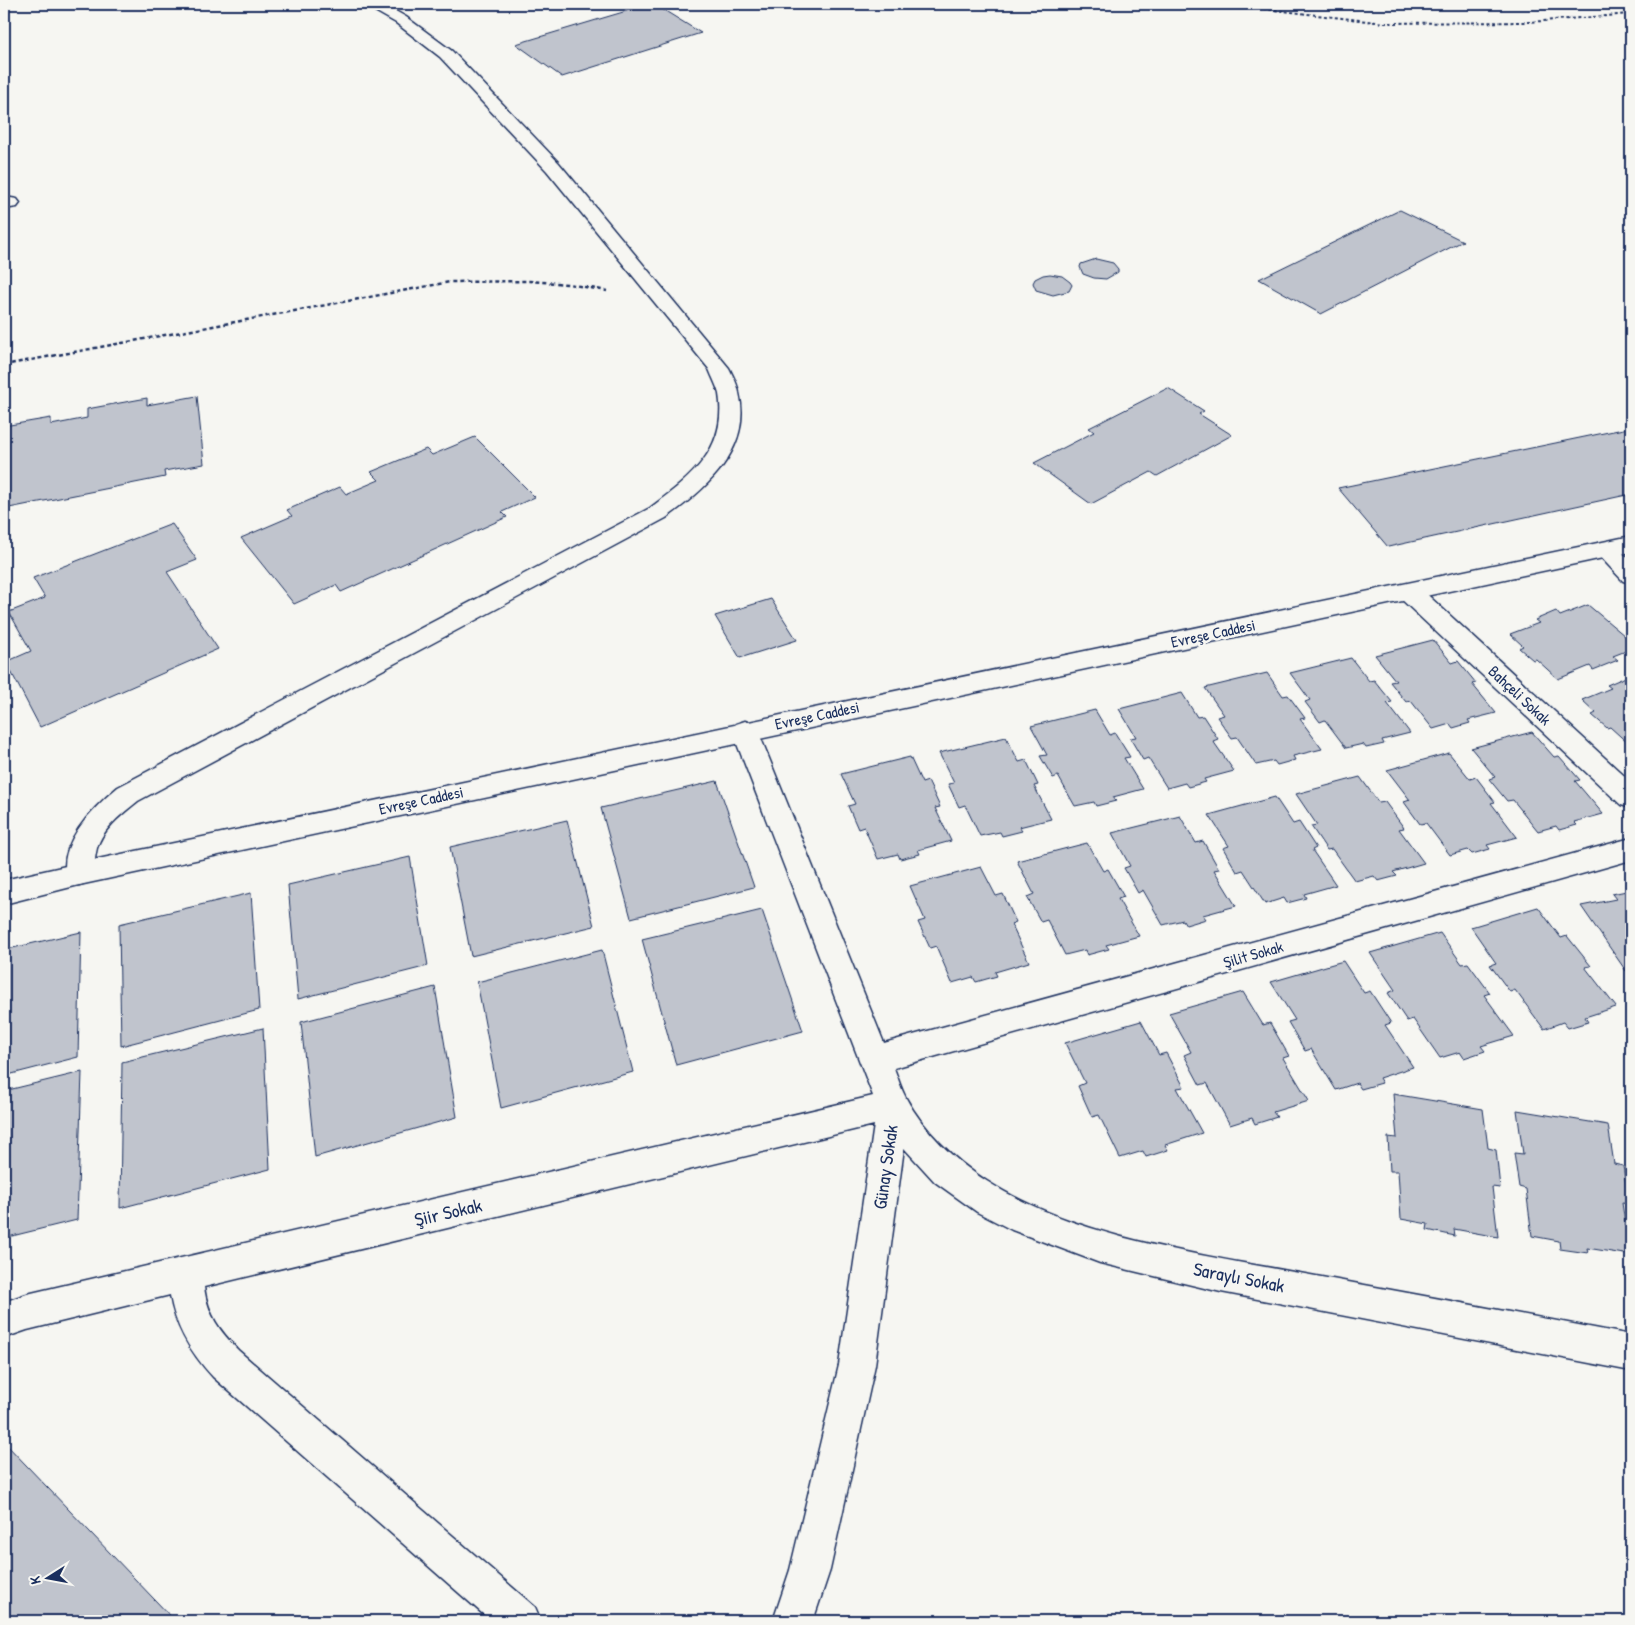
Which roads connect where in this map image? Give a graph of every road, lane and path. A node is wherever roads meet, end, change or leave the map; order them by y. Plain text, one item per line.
1 (373, 4) edge
2 (1248, 4) edge
3 (1631, 14) edge
4 (672, 308) junction
5 (4, 365) edge
6 (1631, 544) edge
7 (1606, 550) junction
8 (1631, 575) edge
9 (1410, 592) junction
10 (745, 730) junction
11 (1631, 798) edge
12 (1631, 849) edge
13 (78, 874) junction
14 (4, 892) edge
15 (876, 1059) junction
16 (893, 1106) junction
17 (185, 1274) junction
18 (4, 1320) edge
19 (1631, 1353) edge
20 (521, 1621) edge
21 (793, 1621) edge

1 - 4 street
2 - 3 path
4 - 5 path
4 - 13 street
6 - 7 street, Evreşe Caddesi
7 - 8 street
7 - 9 street, Evreşe Caddesi
9 - 10 street, Evreşe Caddesi
9 - 11 street, Bahçeli Sokak
10 - 13 street, Evreşe Caddesi
10 - 15 street, Günay Sokak
12 - 15 street, Şilit Sokak
13 - 14 street, Evreşe Caddesi
15 - 16 street, Günay Sokak
16 - 17 street, Şiir Sokak
16 - 19 street, Saraylı Sokak
16 - 21 street, Günay Sokak
17 - 18 street, Şiir Sokak
17 - 20 street

